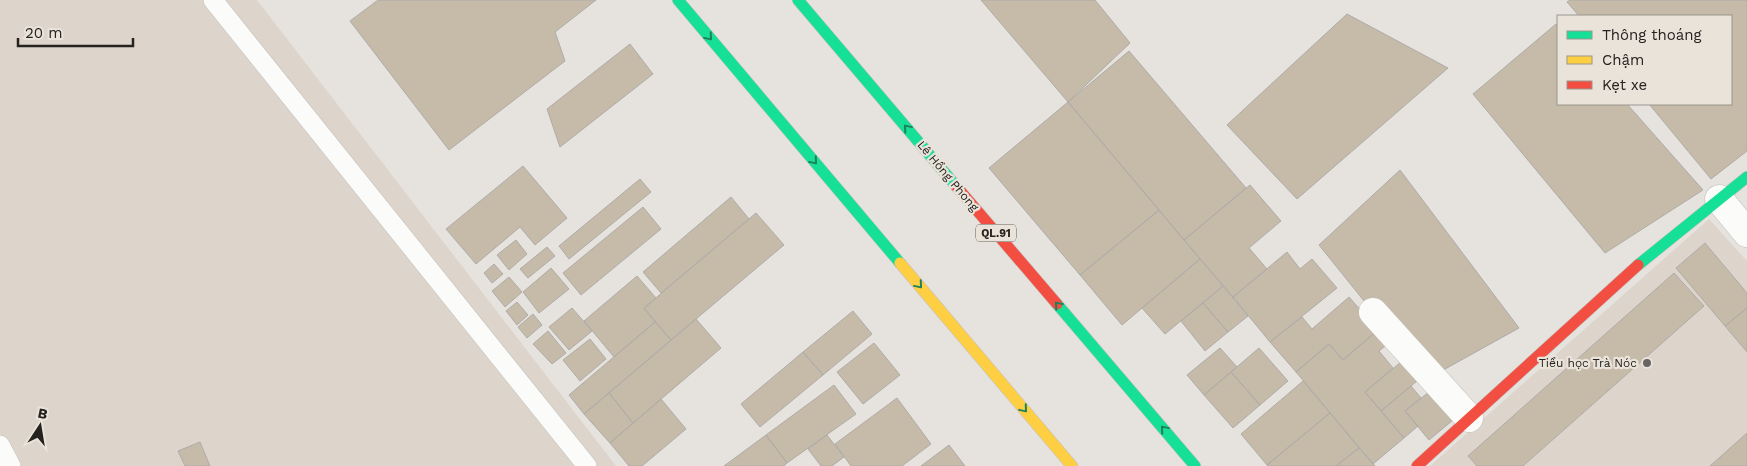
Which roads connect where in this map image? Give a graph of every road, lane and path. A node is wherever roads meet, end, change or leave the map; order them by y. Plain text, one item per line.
1 (213, 0) edge
2 (678, 0) edge
3 (798, 0) edge
4 (1747, 177) edge
5 (1719, 199) junction
6 (1747, 233) edge
7 (1373, 312) dead end
8 (1469, 418) junction
9 (0, 444) edge
10 (11, 466) edge
11 (587, 466) edge
12 (1072, 466) edge
13 (1195, 466) edge
14 (1416, 466) edge

1 - 11 lane
2 -> 12 main road
13 -> 3 main road, Lê Hồng Phong / QL.91
4 - 5 main road
5 - 6 street
5 - 8 main road
7 - 8 street
8 - 14 main road
9 - 10 lane

